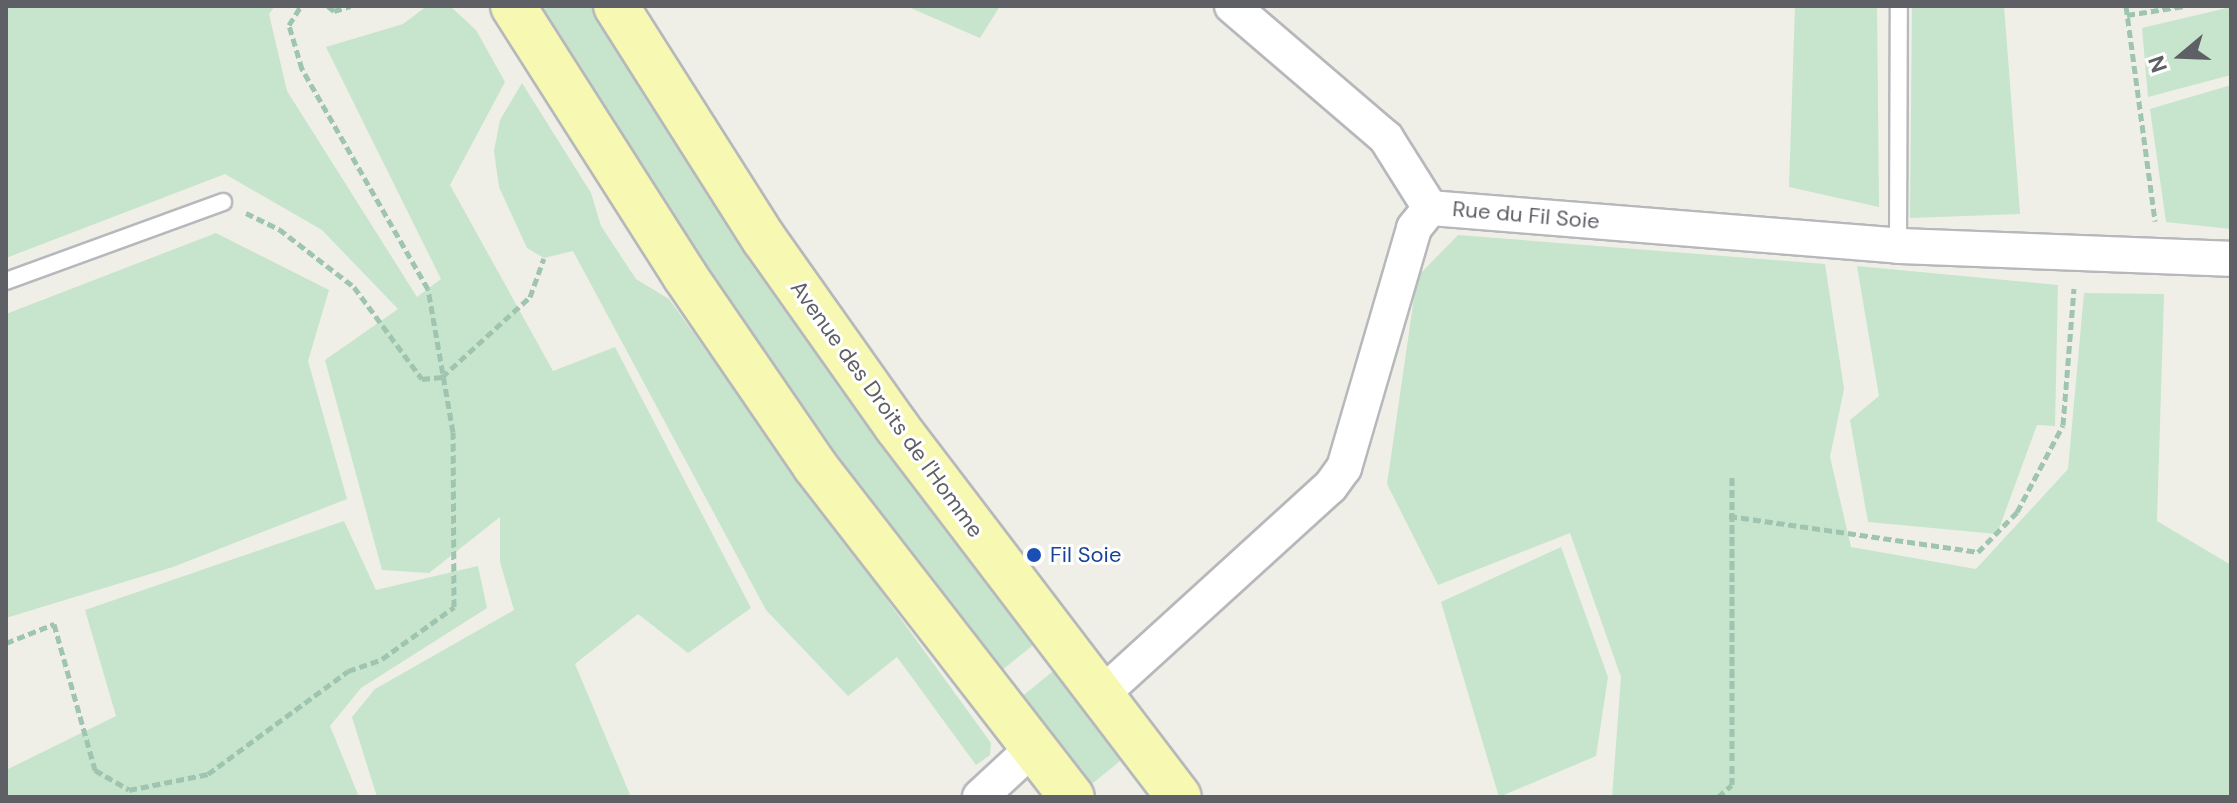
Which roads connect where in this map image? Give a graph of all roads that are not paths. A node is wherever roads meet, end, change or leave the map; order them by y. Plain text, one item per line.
1 (513, 6) edge
2 (616, 6) edge
3 (1232, 6) edge
4 (1899, 6) edge
5 (223, 202) road end
6 (1430, 208) junction
7 (1898, 246) junction
8 (2231, 259) edge
9 (6, 281) edge
10 (1100, 696) junction
11 (1033, 748) junction
12 (980, 797) edge
13 (1072, 797) edge
14 (1179, 797) edge

1 - 11 main road
2 - 10 main road, Avenue des Droits de l'Homme
3 - 6 street
4 - 7 lane
5 - 9 lane
6 - 7 street, Rue du Fil Soie
6 - 10 street, Rue du Fil Soie
7 - 8 street, Rue du Fil Soie
10 - 14 main road, Avenue des Droits de l'Homme
11 - 12 street
11 - 13 main road

